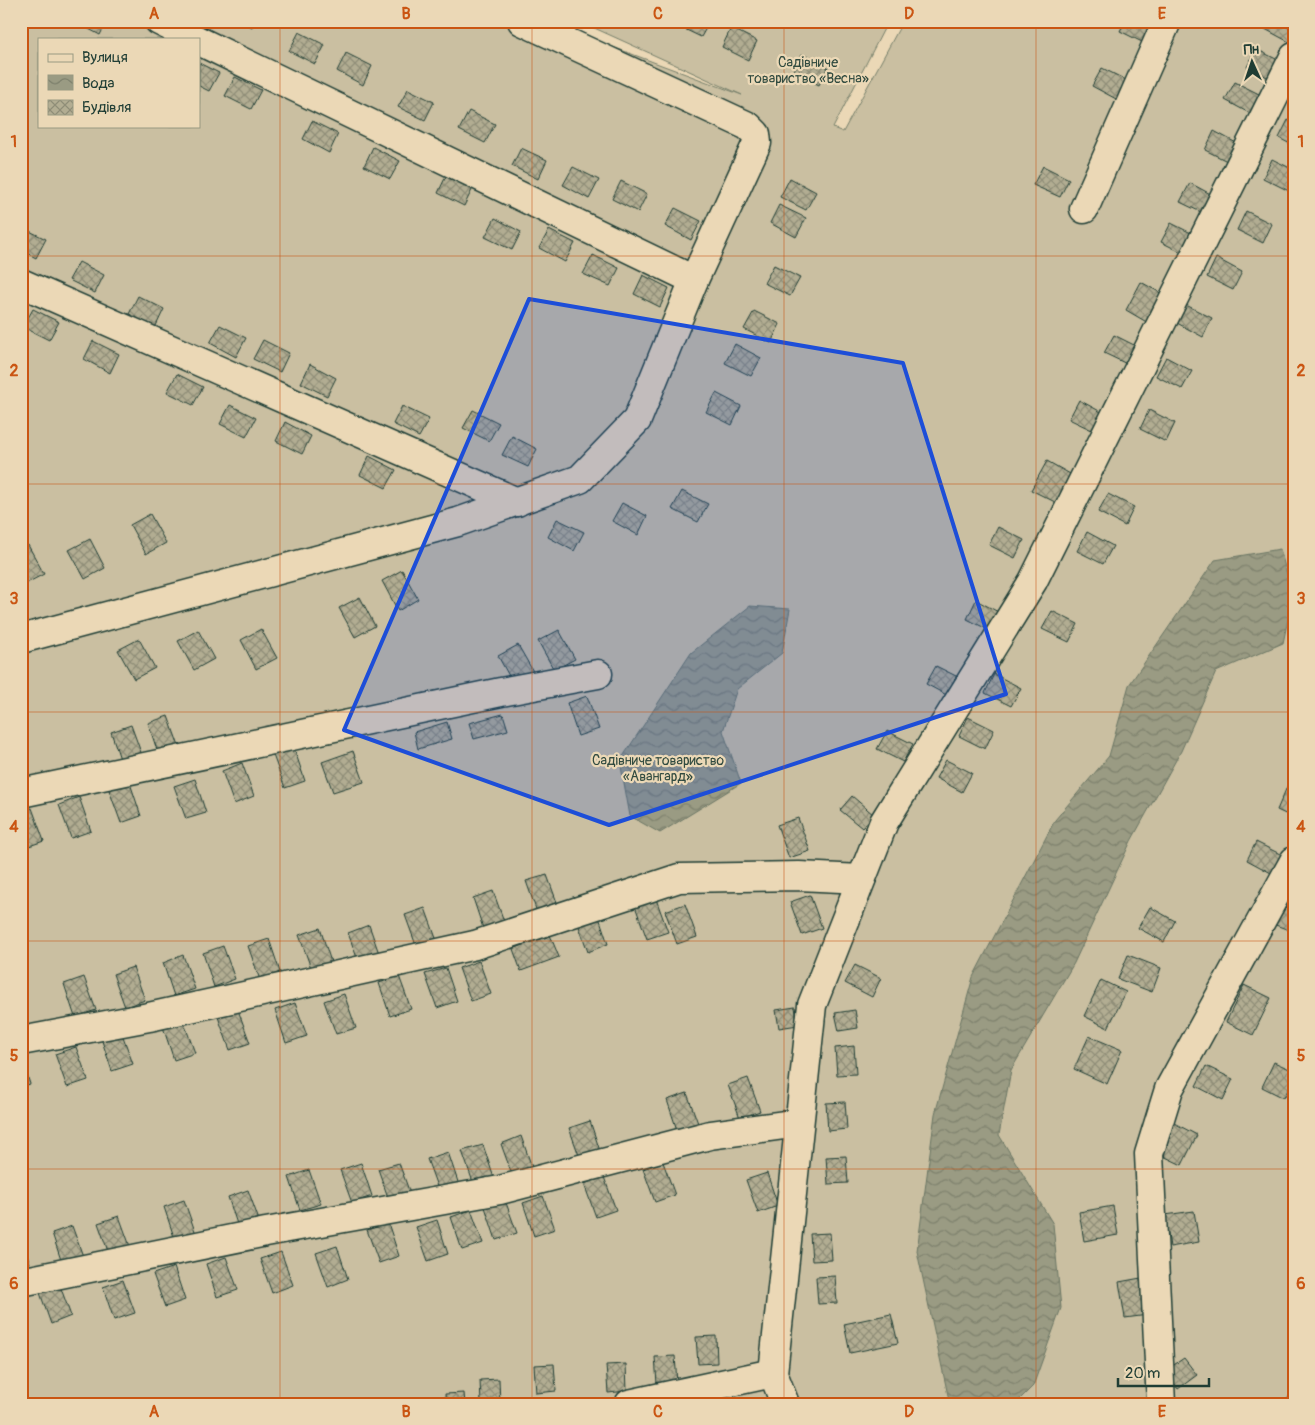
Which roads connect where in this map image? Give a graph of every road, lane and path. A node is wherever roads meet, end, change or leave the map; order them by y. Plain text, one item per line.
1 (159, 21) edge
2 (522, 21) edge
3 (1167, 21) edge
4 (193, 38) edge
5 (200, 40) edge
6 (1294, 57) edge
7 (1084, 210) dead end
8 (694, 280) junction
9 (21, 283) edge
10 (517, 502) junction
11 (21, 639) edge
12 (598, 674) dead end
13 (21, 793) edge
14 (1294, 861) edge
15 (861, 879) junction
16 (21, 1042) edge
17 (798, 1123) junction
18 (21, 1282) edge
19 (773, 1372) junction
20 (629, 1404) edge
21 (785, 1404) edge
22 (1161, 1404) edge

1 - 4 street
2 - 8 street
3 - 7 street
5 - 8 street
6 - 15 street
8 - 10 street
9 - 10 street
10 - 11 street
12 - 13 street
14 - 22 street
15 - 16 street
15 - 17 street
17 - 18 street
17 - 19 street
19 - 20 street
19 - 21 street

